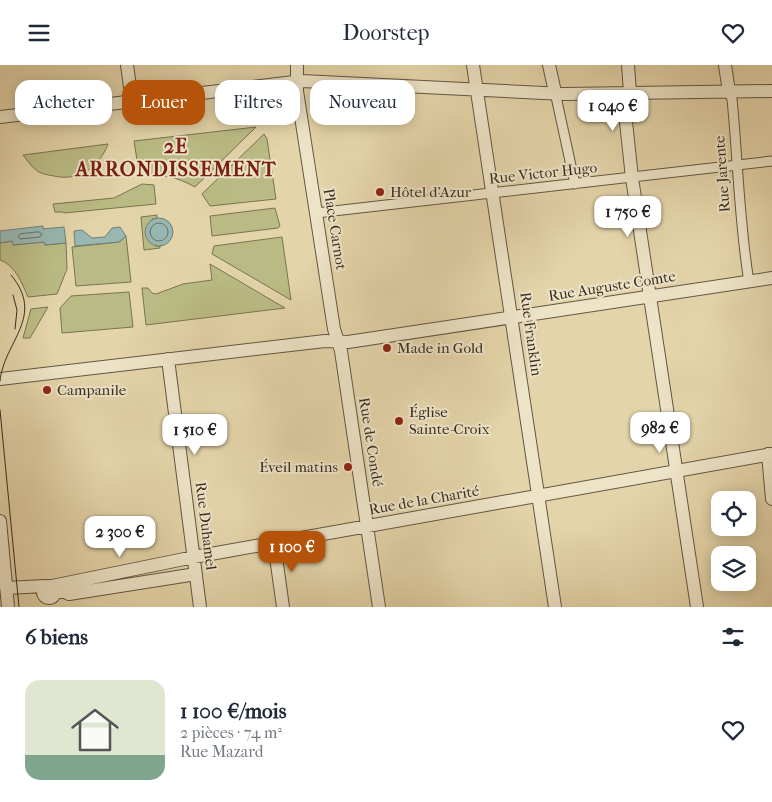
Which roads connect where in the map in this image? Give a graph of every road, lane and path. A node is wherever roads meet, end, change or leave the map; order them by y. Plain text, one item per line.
1 (127, 65) edge
2 (298, 65) edge
3 (473, 65) edge
4 (549, 65) edge
5 (628, 65) edge
6 (724, 65) edge
7 (129, 80) edge
8 (298, 80) edge
9 (300, 81) edge
10 (477, 89) junction
11 (772, 91) edge
12 (555, 92) junction
13 (729, 92) junction
14 (630, 93) junction
15 (300, 96) edge
16 (122, 102) edge
17 (0, 117) edge
18 (772, 161) edge
19 (737, 165) junction
20 (632, 178) junction
21 (575, 184) junction
22 (494, 192) junction
23 (316, 213) junction
24 (772, 278) edge
25 (749, 282) junction
26 (650, 296) junction
27 (512, 317) junction
28 (338, 341) junction
29 (168, 359) junction
30 (0, 379) edge
31 (770, 459) edge
32 (676, 470) junction
33 (538, 495) junction
34 (772, 499) edge
35 (0, 521) edge
36 (368, 527) junction
37 (274, 543) junction
38 (194, 557) junction
39 (196, 573) junction
40 (6, 588) junction
41 (51, 589) junction
42 (8, 607) edge
43 (200, 607) edge
44 (283, 607) edge
45 (378, 607) edge
46 (555, 607) edge
47 (697, 607) edge

1 - 7 street
2 - 8 street
3 - 10 street, Rue Franklin
4 - 12 street
5 - 14 street
6 - 13 street, Rue Jarente
9 - 10 street
10 - 12 street
10 - 22 street, Rue Franklin
11 - 13 street
12 - 14 street
12 - 21 street
13 - 14 street
13 - 19 street, Rue Jarente
14 - 20 street
15 - 23 street, Place Carnot
16 - 17 street
18 - 19 street, Rue Victor Hugo
19 - 20 street, Rue Victor Hugo
19 - 25 street, Rue Jarente
20 - 21 street, Rue Victor Hugo
20 - 26 street
21 - 22 street, Rue Victor Hugo
22 - 23 street, Rue Victor Hugo
22 - 27 street, Rue Franklin
23 - 28 street, Place Carnot
24 - 25 street, Rue Auguste Comte
25 - 26 street, Rue Auguste Comte
26 - 27 street, Rue Auguste Comte
26 - 32 street
27 - 28 street, Rue Auguste Comte
27 - 33 street, Rue Franklin
28 - 29 street
28 - 36 street, Rue de Condé
29 - 30 street
29 - 38 street, Rue Duhamel
31 - 32 street, Rue de la Charité
31 - 34 street
32 - 33 street, Rue de la Charité
32 - 47 street
33 - 36 street, Rue de la Charité
33 - 46 street, Rue Franklin
35 - 40 street
36 - 37 street, Rue de la Charité
36 - 45 street, Rue de Condé
37 - 38 street, Rue de la Charité
37 - 44 street
38 - 39 street, Rue Duhamel
38 - 41 street, Rue de la Charité
39 - 41 street, Rue de la Charité
39 - 43 street, Rue Duhamel
40 - 41 street, Rue de la Charité
40 - 42 street

